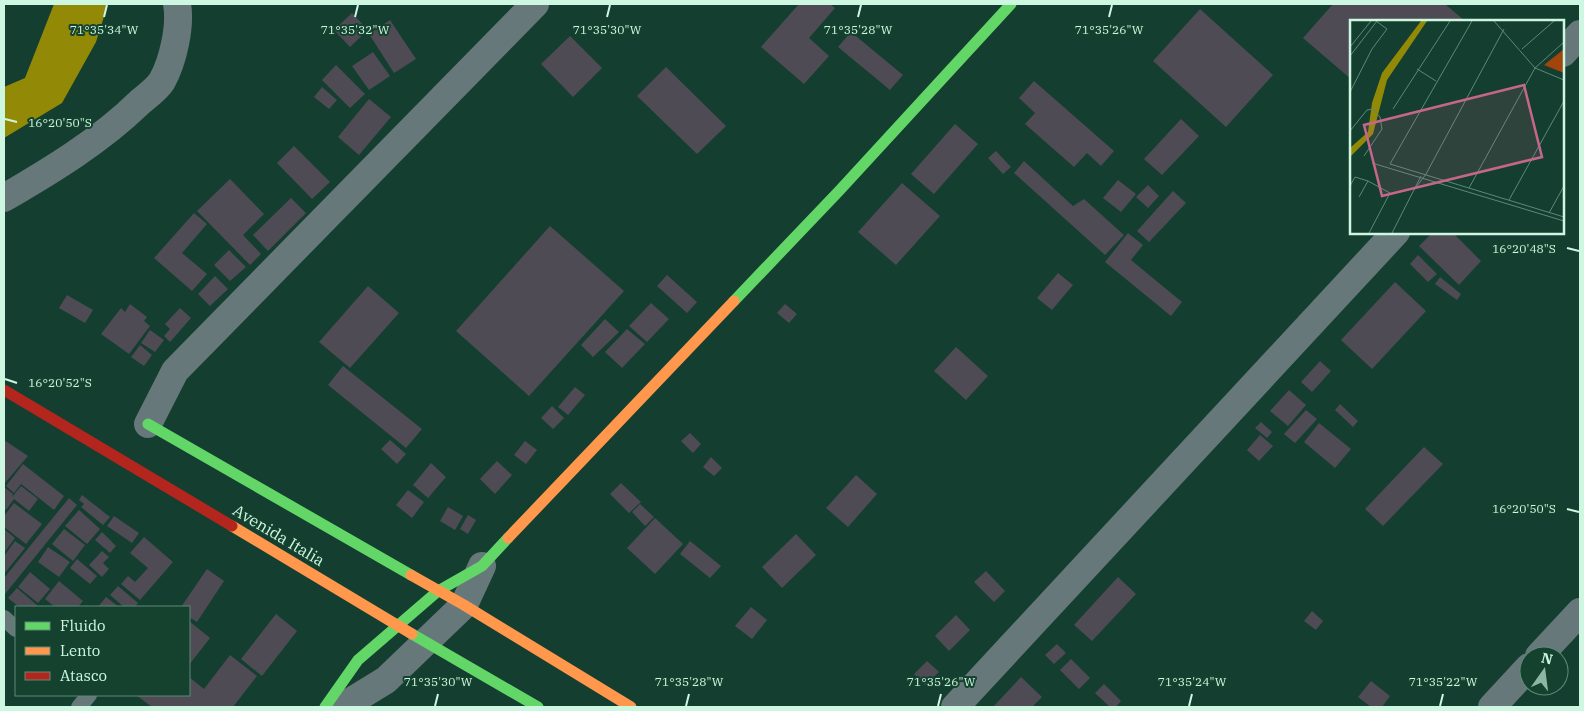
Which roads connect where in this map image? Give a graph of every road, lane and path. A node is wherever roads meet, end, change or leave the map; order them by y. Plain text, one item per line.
1 (178, 4) edge
2 (535, 4) edge
3 (1011, 4) edge
4 (1580, 34) edge
5 (1564, 52) edge
6 (4, 198) edge
7 (1394, 234) edge
8 (4, 390) edge
9 (148, 424) joint
10 (482, 566) junction
11 (438, 591) junction
12 (464, 605) junction
13 (1580, 612) edge
14 (4, 618) edge
15 (397, 625) junction
16 (15, 628) edge
17 (425, 642) junction
18 (1549, 646) edge
19 (1519, 678) edge
20 (88, 696) edge
21 (79, 707) edge
22 (324, 707) edge
23 (342, 707) edge
24 (538, 707) edge
25 (631, 707) edge
26 (955, 707) edge
27 (1492, 707) edge

1 - 6 street
2 - 9 street
3 - 10 main road
4 - 5 street
7 - 26 street
8 - 15 main road, Avenida Italia
9 - 11 main road
10 - 11 main road
10 - 12 street
11 - 12 main road
11 - 15 main road
12 - 17 street
12 - 25 main road
13 - 18 street
14 - 16 lane
15 - 17 main road, Avenida Italia
15 - 22 main road
17 - 23 street
17 - 24 main road, Avenida Italia
19 - 27 street
20 - 21 lane

